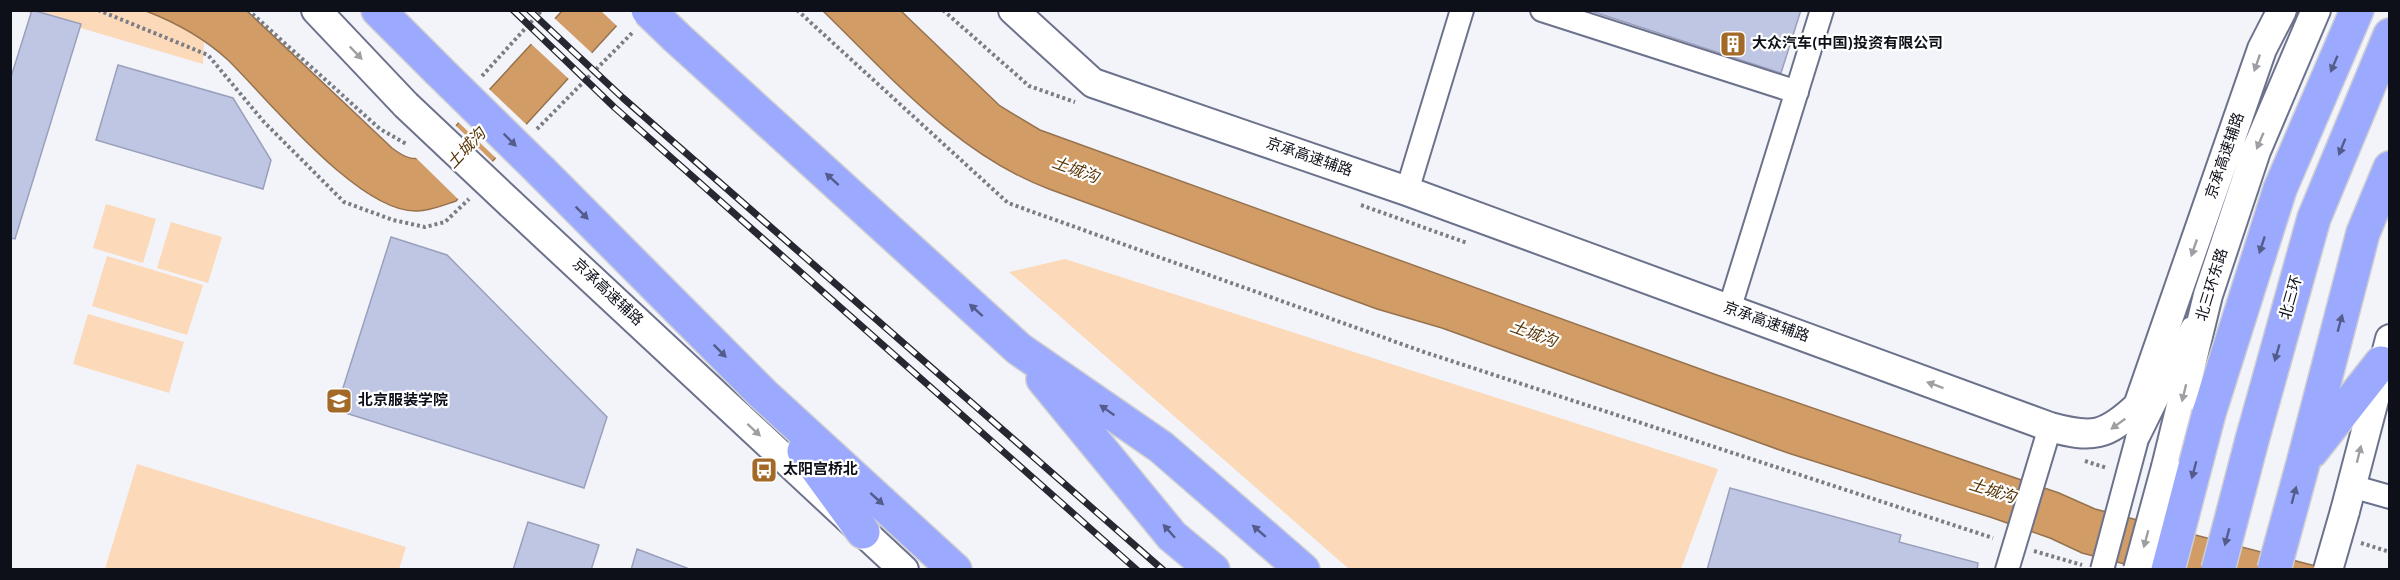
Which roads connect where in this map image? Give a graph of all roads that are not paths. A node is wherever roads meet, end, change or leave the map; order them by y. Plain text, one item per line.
1 (316, 10) edge
2 (378, 10) edge
3 (648, 10) edge
4 (1462, 10) edge
5 (1542, 10) edge
6 (1822, 10) edge
7 (2282, 10) edge
8 (2316, 10) edge
9 (2357, 10) edge
10 (1017, 12) edge
11 (2390, 35) edge
12 (1797, 92) junction
13 (2390, 168) edge
14 (1407, 191) junction
15 (2208, 295) junction
16 (1729, 310) junction
17 (1019, 349) junction
18 (2385, 351) edge
19 (762, 394) junction
20 (2050, 428) junction
21 (2304, 460) junction
22 (2390, 497) edge
23 (2348, 498) junction
24 (863, 532) junction
25 (892, 565) edge
26 (2094, 568) edge
27 (955, 570) edge
28 (1213, 570) edge
29 (1303, 570) edge
30 (2007, 570) edge
31 (2138, 570) edge
32 (2168, 570) edge
33 (2218, 570) edge
34 (2274, 570) edge
35 (2328, 570) edge

1 -> 24 street, 京承高速辅路, bridge
2 -> 19 highway, bridge
17 -> 3 highway, bridge
4 - 14 street
5 - 12 street
6 - 12 street
7 -> 20 street, 京承高速辅路
8 -> 15 street, 北三环东路
9 -> 32 highway, bridge
10 - 14 street, 京承高速辅路
11 -> 33 highway, 北三环, bridge
12 - 16 street
21 -> 13 highway
14 - 16 street, 京承高速辅路
15 - 26 street, bridge
15 -> 31 street, 北三环东路, bridge
20 -> 16 street, 京承高速辅路
28 -> 17 highway
29 -> 17 highway
18 - 21 highway
23 -> 18 street
19 - 24 highway
19 -> 27 highway
20 - 30 street
34 -> 21 highway, bridge
22 - 23 street
23 - 35 street, bridge
24 - 25 street, 京承高速辅路

